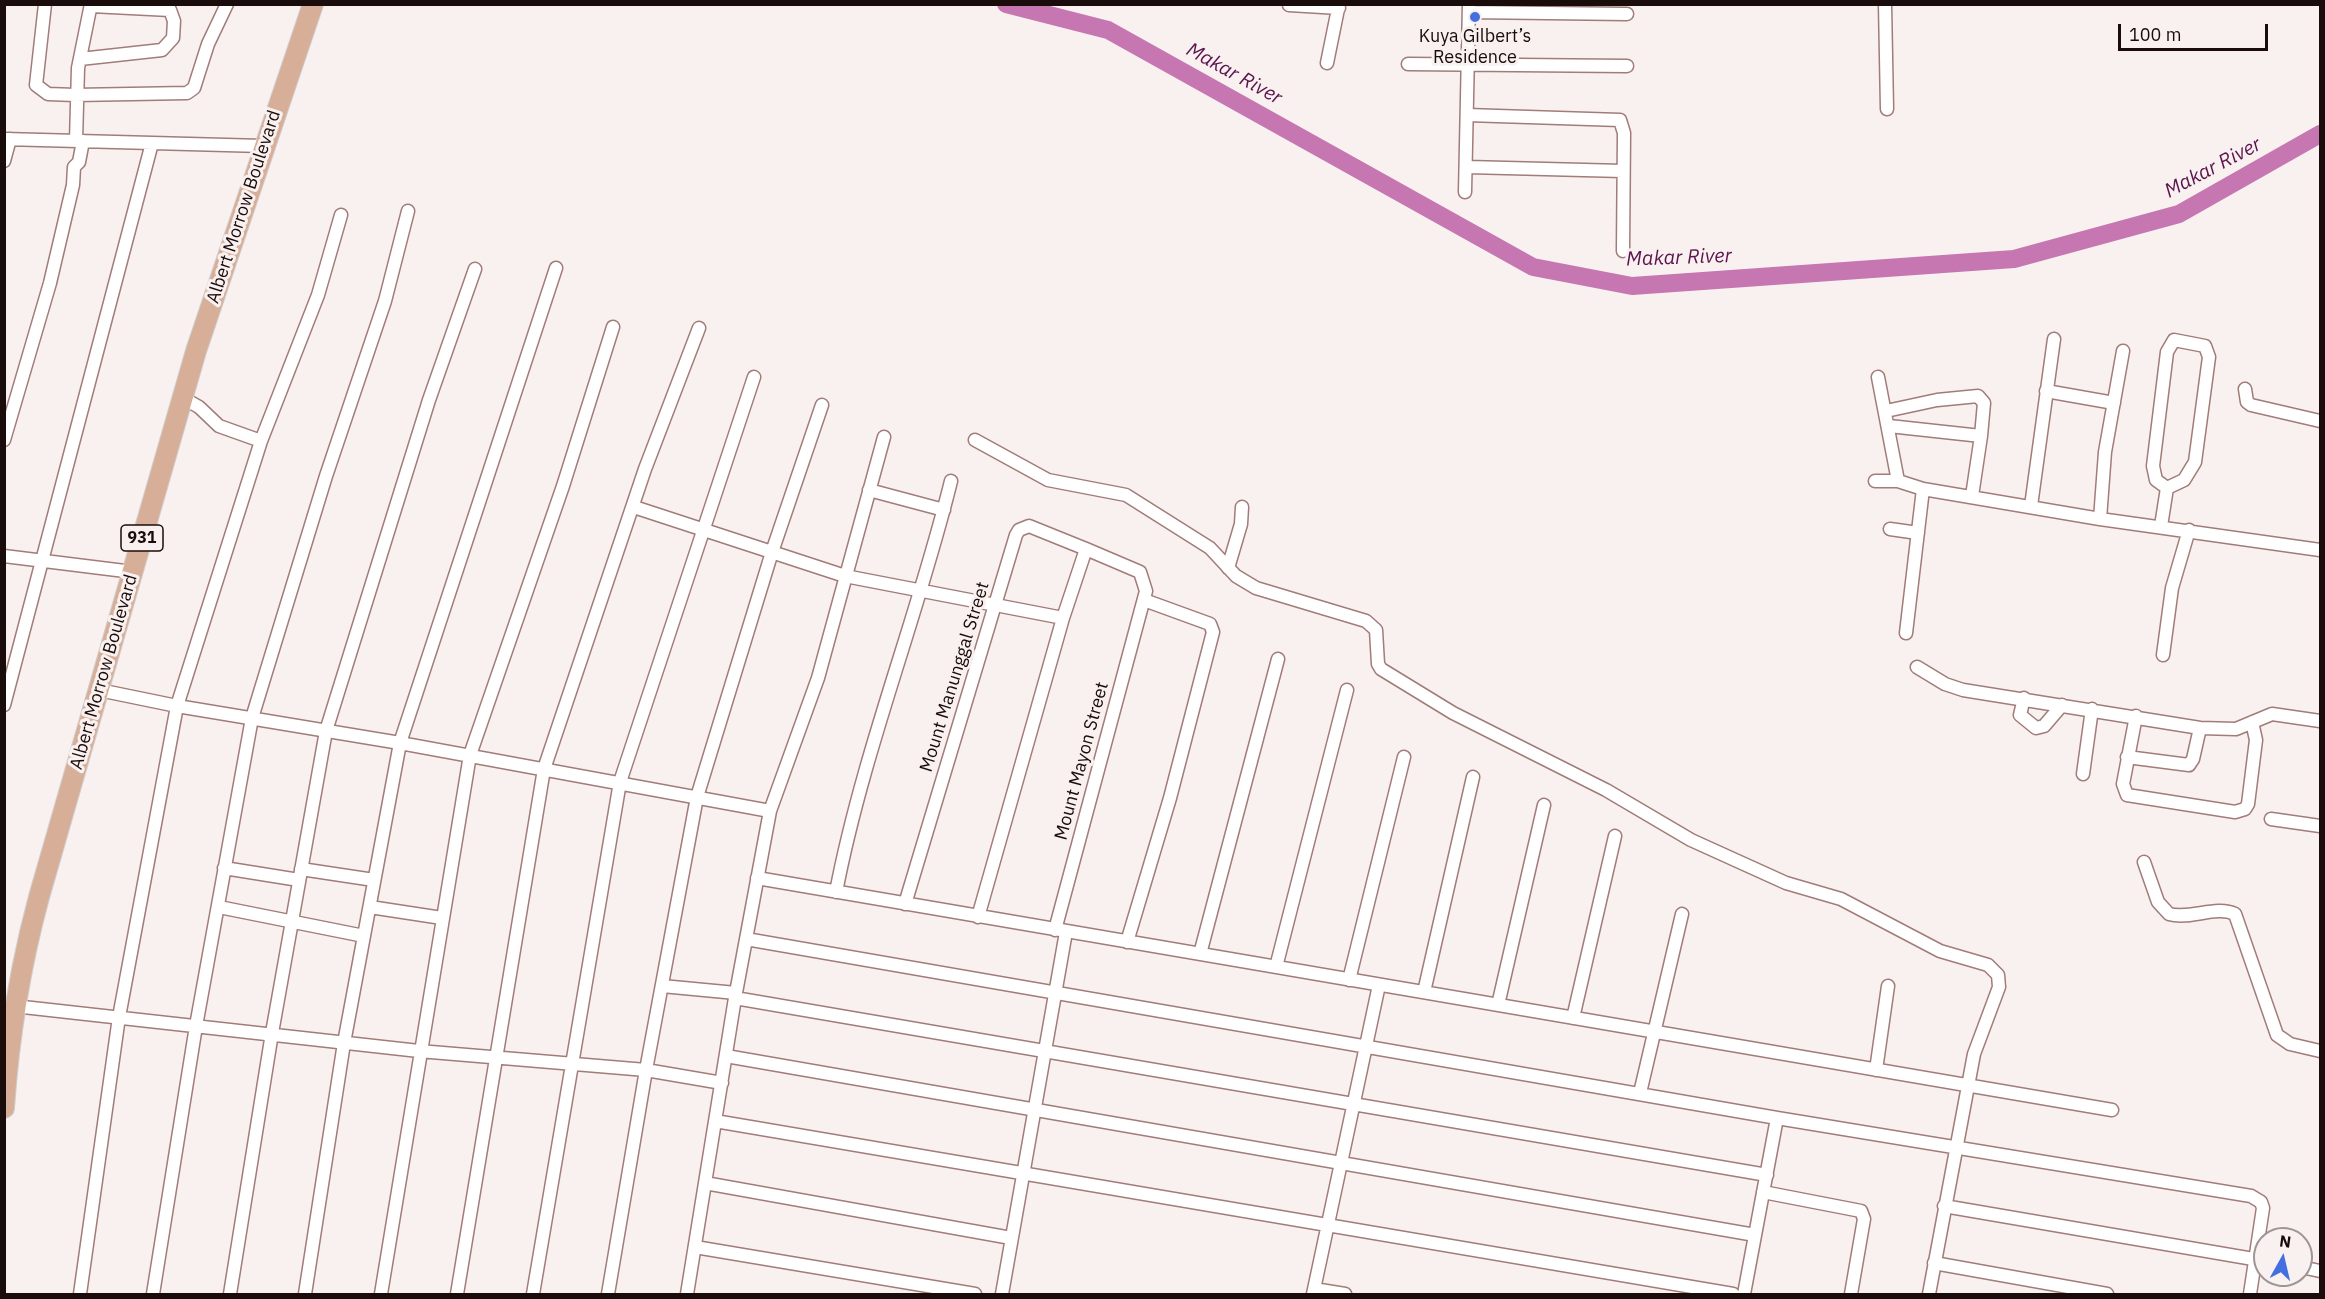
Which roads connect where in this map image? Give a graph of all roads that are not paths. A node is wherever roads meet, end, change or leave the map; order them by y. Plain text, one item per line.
1 (45, 4) edge
2 (227, 4) edge
3 (313, 4) edge
4 (1289, 4) edge
5 (1885, 4) edge
6 (91, 5) edge
7 (1339, 6) edge
8 (1469, 8) edge
9 (1628, 14) dead end
10 (80, 59) junction
11 (1327, 63) dead end
12 (1466, 63) junction
13 (1408, 64) dead end
14 (1627, 66) dead end
15 (75, 95) junction
16 (1887, 109) dead end
17 (1467, 115) junction
18 (7, 139) edge
19 (79, 141) junction
20 (152, 143) junction
21 (263, 146) junction
22 (4, 161) edge
23 (1467, 167) junction
24 (1623, 171) junction
25 (1465, 192) dead end
26 (408, 211) dead end
27 (340, 215) dead end
28 (1623, 250) dead end
29 (556, 268) dead end
30 (475, 269) dead end
31 (613, 327) dead end
32 (699, 328) dead end
33 (2054, 339) dead end
34 (2123, 351) dead end
35 (754, 377) dead end
36 (1878, 377) dead end
37 (2245, 389) dead end
38 (2046, 391) junction
39 (183, 398) junction
40 (2114, 403) junction
41 (822, 405) dead end
42 (1886, 411) junction
43 (2320, 421) edge
44 (1889, 426) junction
45 (884, 436) dead end
46 (1981, 436) junction
47 (4, 440) edge
48 (975, 440) dead end
49 (261, 441) junction
50 (951, 481) dead end
51 (1898, 481) junction
52 (1875, 482) dead end
53 (2167, 488) junction
54 (869, 489) junction
55 (1923, 489) junction
56 (1972, 496) junction
57 (2031, 506) junction
58 (634, 507) junction
59 (1242, 507) dead end
60 (944, 510) junction
61 (2100, 519) junction
62 (2161, 526) junction
63 (704, 529) junction
64 (1890, 529) dead end
65 (2189, 530) junction
66 (1918, 533) junction
67 (1086, 549) junction
68 (2320, 550) edge
69 (772, 552) junction
70 (4, 556) edge
71 (45, 560) junction
72 (1228, 568) junction
73 (132, 572) junction
74 (845, 576) junction
75 (922, 592) junction
76 (1144, 600) junction
77 (996, 604) junction
78 (1063, 618) junction
79 (1906, 633) dead end
80 (2163, 655) dead end
81 (1278, 659) dead end
82 (1917, 667) dead end
83 (99, 690) junction
84 (1347, 690) dead end
85 (2024, 698) junction
86 (4, 705) edge
87 (2062, 705) junction
88 (177, 706) junction
89 (2092, 709) junction
90 (2136, 716) junction
91 (252, 718) junction
92 (2320, 721) edge
93 (2252, 722) junction
94 (2200, 728) junction
95 (326, 731) junction
96 (400, 743) junction
97 (470, 755) junction
98 (1404, 757) dead end
99 (2127, 757) junction
100 (544, 769) junction
101 (2083, 774) dead end
102 (1473, 777) dead end
103 (620, 782) junction
104 (697, 797) junction
105 (1544, 805) dead end
106 (770, 811) junction
107 (2271, 819) dead end
108 (2320, 825) edge
109 (1615, 836) dead end
110 (2144, 862) dead end
111 (224, 868) junction
112 (300, 874) junction
113 (757, 878) junction
114 (374, 880) junction
115 (836, 892) junction
116 (905, 904) junction
117 (219, 907) junction
118 (370, 907) junction
119 (1682, 914) dead end
120 (978, 917) junction
121 (442, 918) junction
122 (292, 920) junction
123 (1060, 931) junction
124 (364, 936) junction
125 (746, 939) junction
126 (1127, 942) junction
127 (1200, 954) junction
128 (1276, 967) junction
129 (1349, 980) junction
130 (1379, 985) junction
131 (662, 986) junction
132 (1888, 986) dead end
133 (1424, 992) junction
134 (1056, 993) junction
135 (735, 996) junction
136 (1498, 1005) junction
137 (14, 1006) junction
138 (119, 1017) junction
139 (1573, 1017) junction
140 (196, 1026) junction
141 (1654, 1032) junction
142 (272, 1033) junction
143 (344, 1043) junction
144 (1366, 1045) junction
145 (419, 1051) junction
146 (2320, 1051) edge
147 (1045, 1052) junction
148 (497, 1056) junction
149 (726, 1056) junction
150 (571, 1064) junction
151 (646, 1070) junction
152 (1876, 1070) junction
153 (5, 1079) edge
154 (722, 1083) junction
155 (1968, 1086) junction
156 (1640, 1094) junction
157 (1354, 1106) junction
158 (4, 1108) edge
159 (1035, 1110) junction
160 (2112, 1110) dead end
161 (1778, 1118) junction
162 (715, 1121) junction
163 (1955, 1146) junction
164 (1340, 1163) junction
165 (1024, 1173) junction
166 (1767, 1175) junction
167 (705, 1184) junction
168 (1763, 1191) junction
169 (1944, 1206) junction
170 (1327, 1225) junction
171 (2262, 1227) edge
172 (1755, 1235) junction
173 (1011, 1238) junction
174 (695, 1247) junction
175 (2253, 1259) edge
176 (1934, 1263) junction
177 (1314, 1292) edge
178 (80, 1294) edge
179 (153, 1294) edge
180 (231, 1294) edge
181 (305, 1294) edge
182 (381, 1294) edge
183 (457, 1294) edge
184 (533, 1294) edge
185 (608, 1294) edge
186 (687, 1294) edge
187 (975, 1294) edge
188 (1002, 1294) edge
189 (1345, 1294) edge
190 (1733, 1294) edge
191 (1744, 1294) edge
192 (1851, 1294) edge
193 (1929, 1294) edge
194 (2107, 1294) edge

1 - 15 street
2 - 15 street
3 - 21 main road, Albert Morrow Boulevard / 931
4 - 7 street
5 - 16 street
6 - 10 street
6 - 10 street
7 - 11 street
8 - 9 street
8 - 12 street
10 - 15 street
12 - 13 street
12 - 14 street
12 - 17 street
15 - 19 street
17 - 23 street
17 - 24 street
18 - 19 street
18 - 22 street
19 - 20 street
19 - 47 street
20 - 21 street
20 - 71 street
21 - 39 main road, Albert Morrow Boulevard / 931
23 - 24 street
23 - 25 street
24 - 28 street
26 - 91 street
27 - 49 street
29 - 96 street
30 - 95 street
31 - 97 street
32 - 58 street
33 - 38 street
34 - 40 street
35 - 63 street
36 - 42 street
37 - 43 street
38 - 40 street
38 - 57 street
39 - 49 street
39 - 73 main road, Albert Morrow Boulevard / 931
40 - 61 street
41 - 69 street
42 - 44 street
42 - 46 street
44 - 46 street
44 - 51 street
45 - 54 street
46 - 56 street
48 - 72 street
49 - 88 street
50 - 60 street
51 - 52 street
51 - 55 street
53 - 53 street
53 - 62 street
54 - 60 street
54 - 74 street
55 - 56 street
55 - 66 street
56 - 57 street
57 - 61 street
58 - 63 street
58 - 100 street
59 - 72 street
60 - 75 street
61 - 62 street
62 - 65 street
63 - 69 street
63 - 103 street
64 - 66 street
65 - 68 street
65 - 80 street
66 - 79 street
67 - 76 street
67 - 77 street, Mount Manunggal Street
67 - 78 street
69 - 74 street
69 - 104 street
70 - 71 street
71 - 73 street
71 - 86 street
72 - 155 street
73 - 83 main road, Albert Morrow Boulevard / 931
74 - 75 street
74 - 106 street
75 - 77 street
75 - 115 street
76 - 123 street, Mount Mayon Street
76 - 126 street
77 - 78 street
77 - 116 street, Mount Manunggal Street
78 - 120 street
81 - 127 street
82 - 85 street
83 - 88 street
83 - 137 main road, Albert Morrow Boulevard / 931
84 - 128 street
85 - 87 street
85 - 87 street
87 - 89 street
88 - 91 street
88 - 138 street
89 - 90 street
89 - 101 street
90 - 94 street
90 - 99 street
91 - 95 street
91 - 111 street
92 - 93 street
93 - 94 street
93 - 99 street
94 - 99 street
95 - 96 street
95 - 112 street
96 - 97 street
96 - 114 street
97 - 100 street
97 - 121 street
98 - 129 street
100 - 103 street
100 - 148 street
102 - 133 street
103 - 104 street
103 - 150 street
104 - 106 street
104 - 131 street
105 - 136 street
106 - 113 street
107 - 108 street
109 - 139 street
110 - 146 street
111 - 112 street
111 - 117 street
112 - 114 street
112 - 122 street
113 - 115 street
113 - 125 street
114 - 118 street
115 - 116 street
116 - 120 street
117 - 122 street
117 - 140 street
118 - 121 street
118 - 124 street
119 - 141 street
120 - 123 street
121 - 145 street
122 - 124 street
122 - 142 street
123 - 126 street
123 - 134 street, Mount Mayon Street
124 - 143 street
125 - 134 street
125 - 135 street
126 - 127 street
127 - 128 street
128 - 129 street
129 - 130 street
130 - 133 street
130 - 144 street
131 - 135 street
131 - 151 street
132 - 152 street
133 - 136 street
134 - 144 street
134 - 147 street, Mount Mayon Street
135 - 147 street
135 - 149 street
136 - 139 street
137 - 138 street
137 - 153 main road, Albert Morrow Boulevard / 931
138 - 140 street
138 - 178 street
139 - 141 street
140 - 142 street
140 - 179 street
141 - 152 street
141 - 156 street
142 - 143 street
142 - 180 street
143 - 145 street
143 - 181 street
144 - 156 street
144 - 157 street
145 - 148 street
145 - 182 street
147 - 157 street
147 - 159 street, Mount Mayon Street
148 - 150 street
148 - 183 street
149 - 154 street
149 - 159 street
150 - 151 street
150 - 184 street
151 - 154 street
151 - 185 street
152 - 155 street
153 - 158 main road, Albert Morrow Boulevard / 931
154 - 162 street
155 - 160 street
155 - 163 street
156 - 161 street
157 - 164 street
157 - 166 street
159 - 164 street
159 - 165 street, Mount Mayon Street
161 - 163 street
161 - 166 street
162 - 165 street
162 - 167 street
163 - 169 street
163 - 171 street
164 - 170 street
164 - 172 street
165 - 170 street
165 - 173 street, Mount Mayon Street
166 - 168 street
167 - 173 street
167 - 174 street
168 - 172 street
168 - 192 street
169 - 175 street
169 - 176 street
170 - 177 street
170 - 190 street
172 - 191 street
173 - 188 street, Mount Mayon Street
174 - 186 street
174 - 187 street
176 - 193 street
176 - 194 street
177 - 189 street

